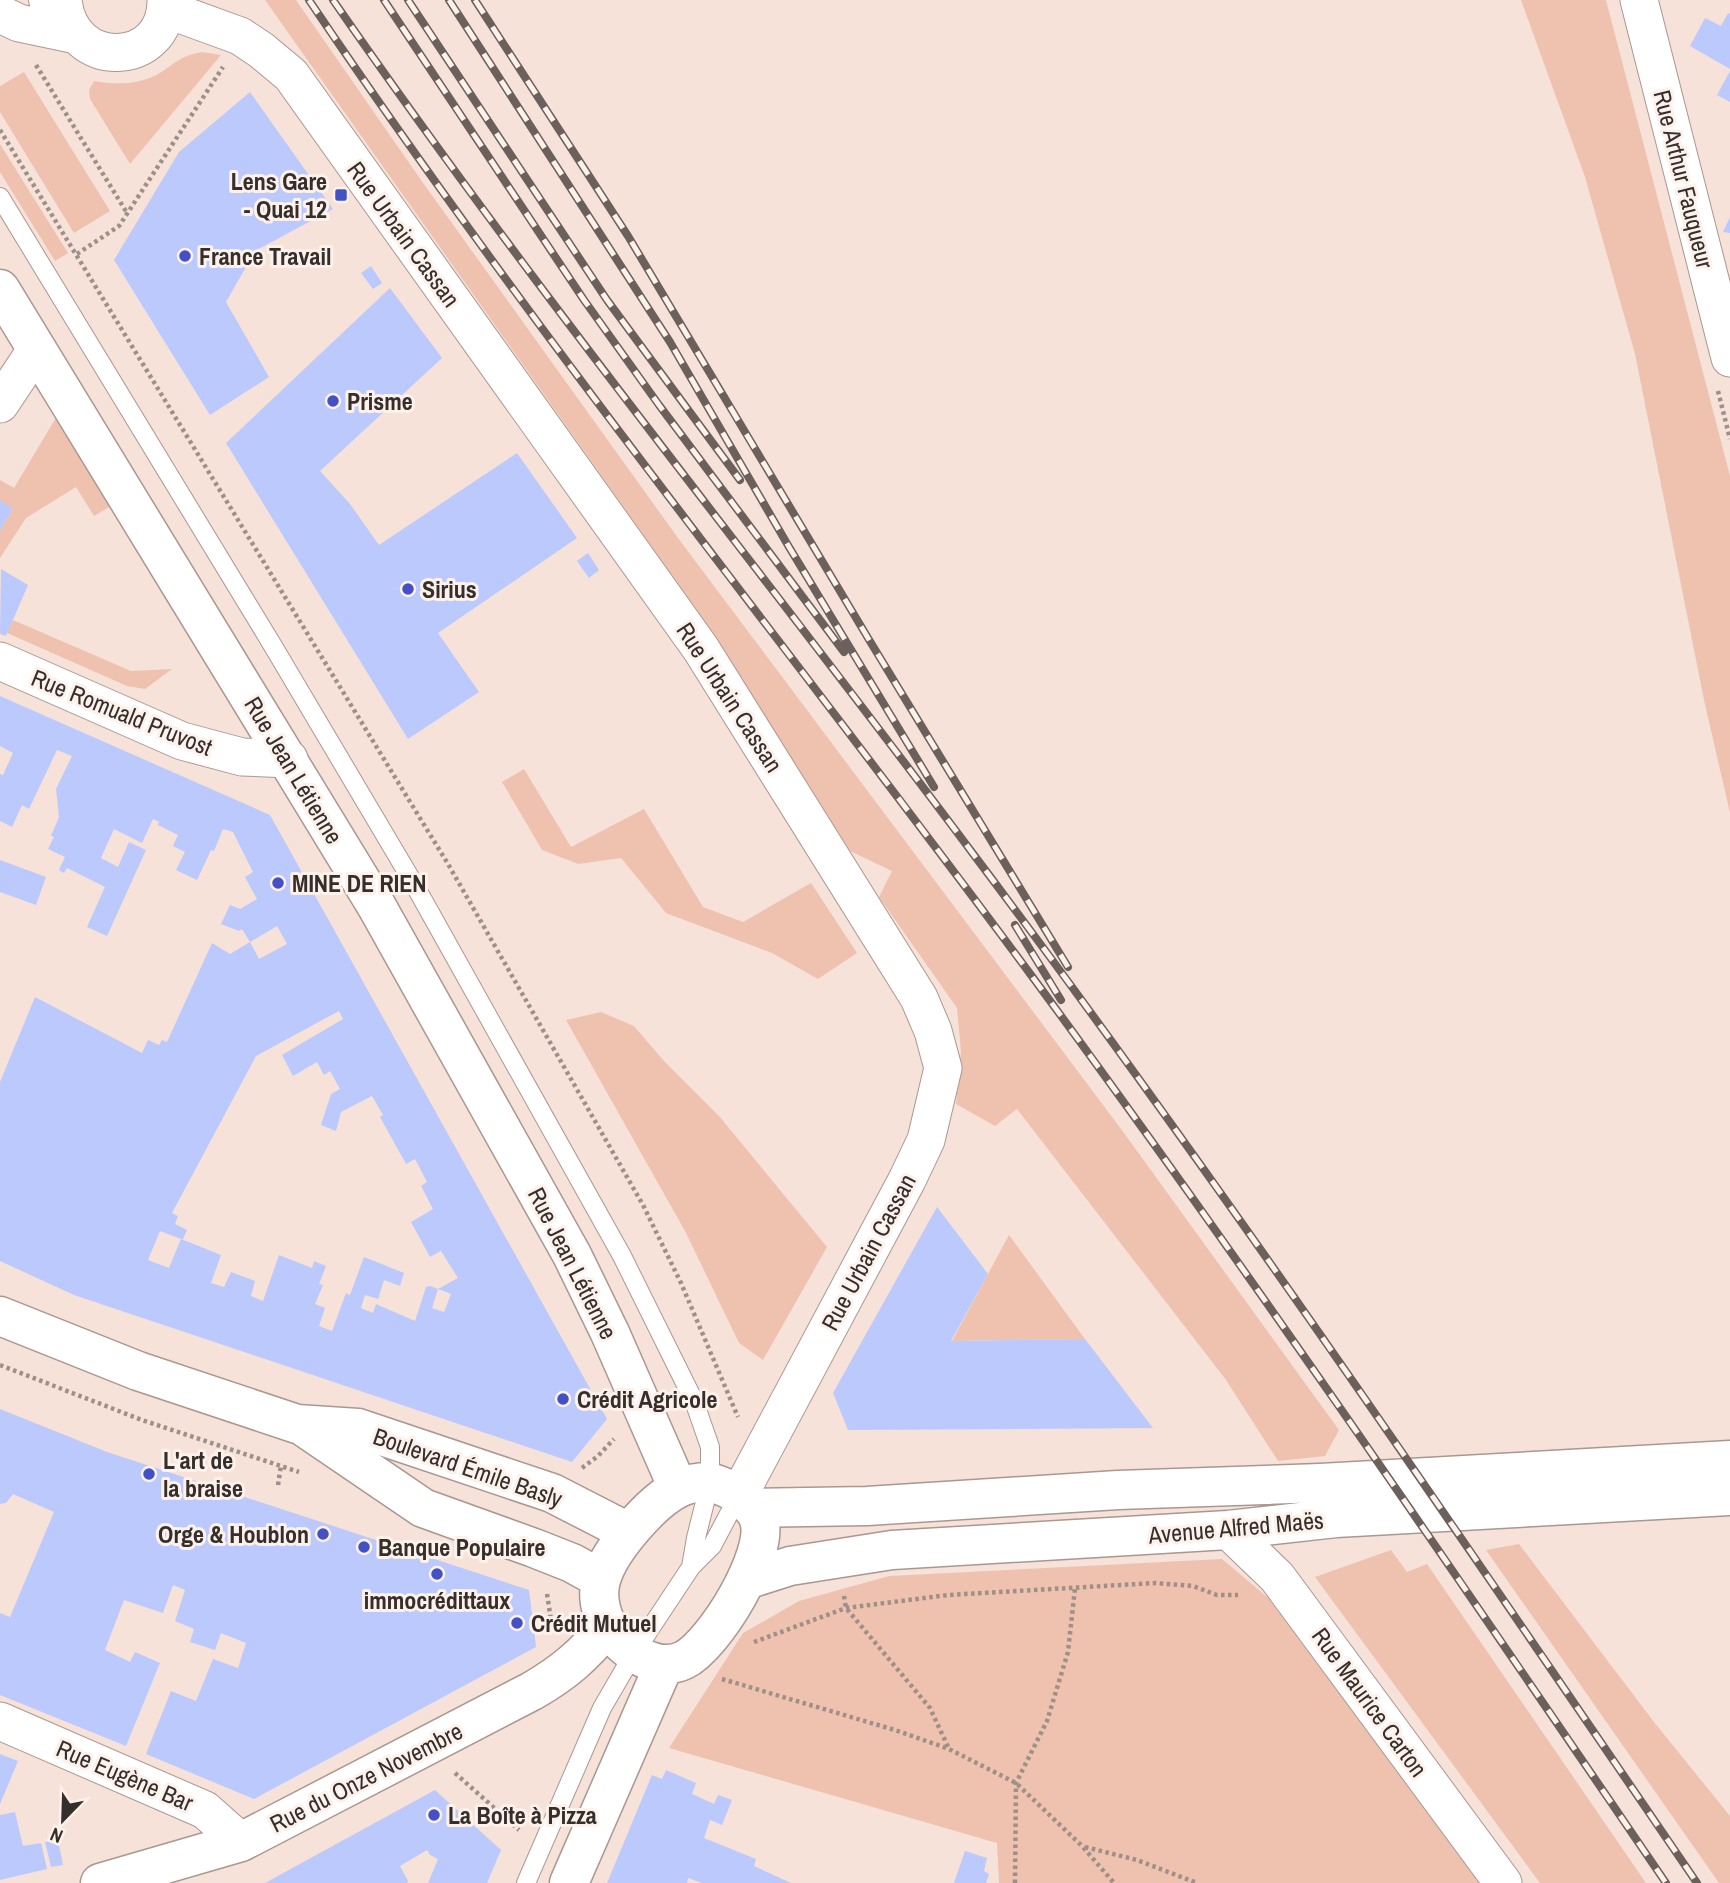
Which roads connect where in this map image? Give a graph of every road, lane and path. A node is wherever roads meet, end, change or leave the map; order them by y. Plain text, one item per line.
1 (1639, 0) edge
2 (166, 4) edge
3 (0, 14) edge
4 (55, 16) edge
5 (240, 36) junction
6 (36, 65) dead end
7 (0, 130) edge
8 (0, 197) edge
9 (127, 213) junction
10 (77, 254) junction
11 (1719, 272) edge
12 (0, 289) edge
13 (36, 350) junction
14 (1730, 358) edge
15 (0, 404) edge
16 (0, 661) edge
17 (289, 759) junction
18 (0, 1316) edge
19 (0, 1365) edge
20 (727, 1391) junction
21 (694, 1401) junction
22 (649, 1421) junction
23 (301, 1425) junction
24 (742, 1426) dead end
25 (1730, 1460) edge
26 (306, 1474) dead end
27 (552, 1493) junction
28 (720, 1493) junction
29 (1730, 1496) edge
30 (1228, 1530) junction
31 (628, 1532) junction
32 (534, 1548) junction
33 (691, 1567) junction
34 (601, 1579) junction
35 (746, 1580) junction
36 (1075, 1588) junction
37 (1238, 1595) dead end
38 (846, 1608) junction
39 (608, 1626) junction
40 (548, 1636) dead end
41 (751, 1643) dead end
42 (649, 1659) junction
43 (714, 1677) dead end
44 (0, 1721) edge
45 (425, 1746) junction
46 (949, 1749) junction
47 (1016, 1783) junction
48 (241, 1842) junction
49 (1082, 1846) junction
50 (541, 1849) junction
51 (100, 1883) edge
52 (526, 1883) edge
53 (569, 1883) edge
54 (1015, 1883) edge
55 (1114, 1883) edge
56 (1197, 1883) edge
57 (1503, 1883) edge

1 - 11 street, Rue Arthur Fauqueur
2 - 4 street
2 - 5 street, Rue Urbain Cassan
3 - 4 street
5 - 9 path
5 - 28 street, Rue Urbain Cassan
6 - 9 path
7 - 10 path
8 - 21 lane
9 - 10 path
10 - 20 path
11 - 14 street, Rue Arthur Fauqueur
12 - 13 main road, Rue Jean Létienne
13 - 15 street
13 - 17 main road, Rue Jean Létienne
16 - 17 street, Rue Romuald Pruvost
17 - 22 main road, Rue Jean Létienne
18 - 23 main road, Boulevard Émile Basly
19 - 26 path
20 - 21 path
20 - 24 path
21 - 28 lane
22 - 27 path
22 - 28 main road, Rue Jean Létienne
23 - 27 main road, Boulevard Émile Basly
23 - 32 main road, Boulevard Émile Basly
25 - 28 main road, Avenue Alfred Maës
27 - 31 main road, Boulevard Émile Basly
28 - 31 main road
28 - 33 lane
28 - 33 lane
28 - 35 main road, Rue Jean Létienne
29 - 30 main road, Avenue Alfred Maës
30 - 35 main road, Avenue Alfred Maës
30 - 57 street, Rue Maurice Carton
31 - 34 main road
32 - 34 main road, Boulevard Émile Basly
32 - 40 path
33 - 42 lane
34 - 39 main road
35 - 42 main road, Rue Jean Létienne
36 - 37 path
36 - 38 path
36 - 47 path
38 - 41 path
38 - 46 path
39 - 42 main road
39 - 45 main road, Rue du Onze Novembre
42 - 50 lane
42 - 53 main road
43 - 46 path
44 - 48 street, Rue Eugène Bar
45 - 48 main road, Rue du Onze Novembre
45 - 50 path
46 - 47 path
47 - 49 path
47 - 54 path
48 - 51 main road, Rue du Onze Novembre
49 - 55 path
49 - 56 path
50 - 52 lane

